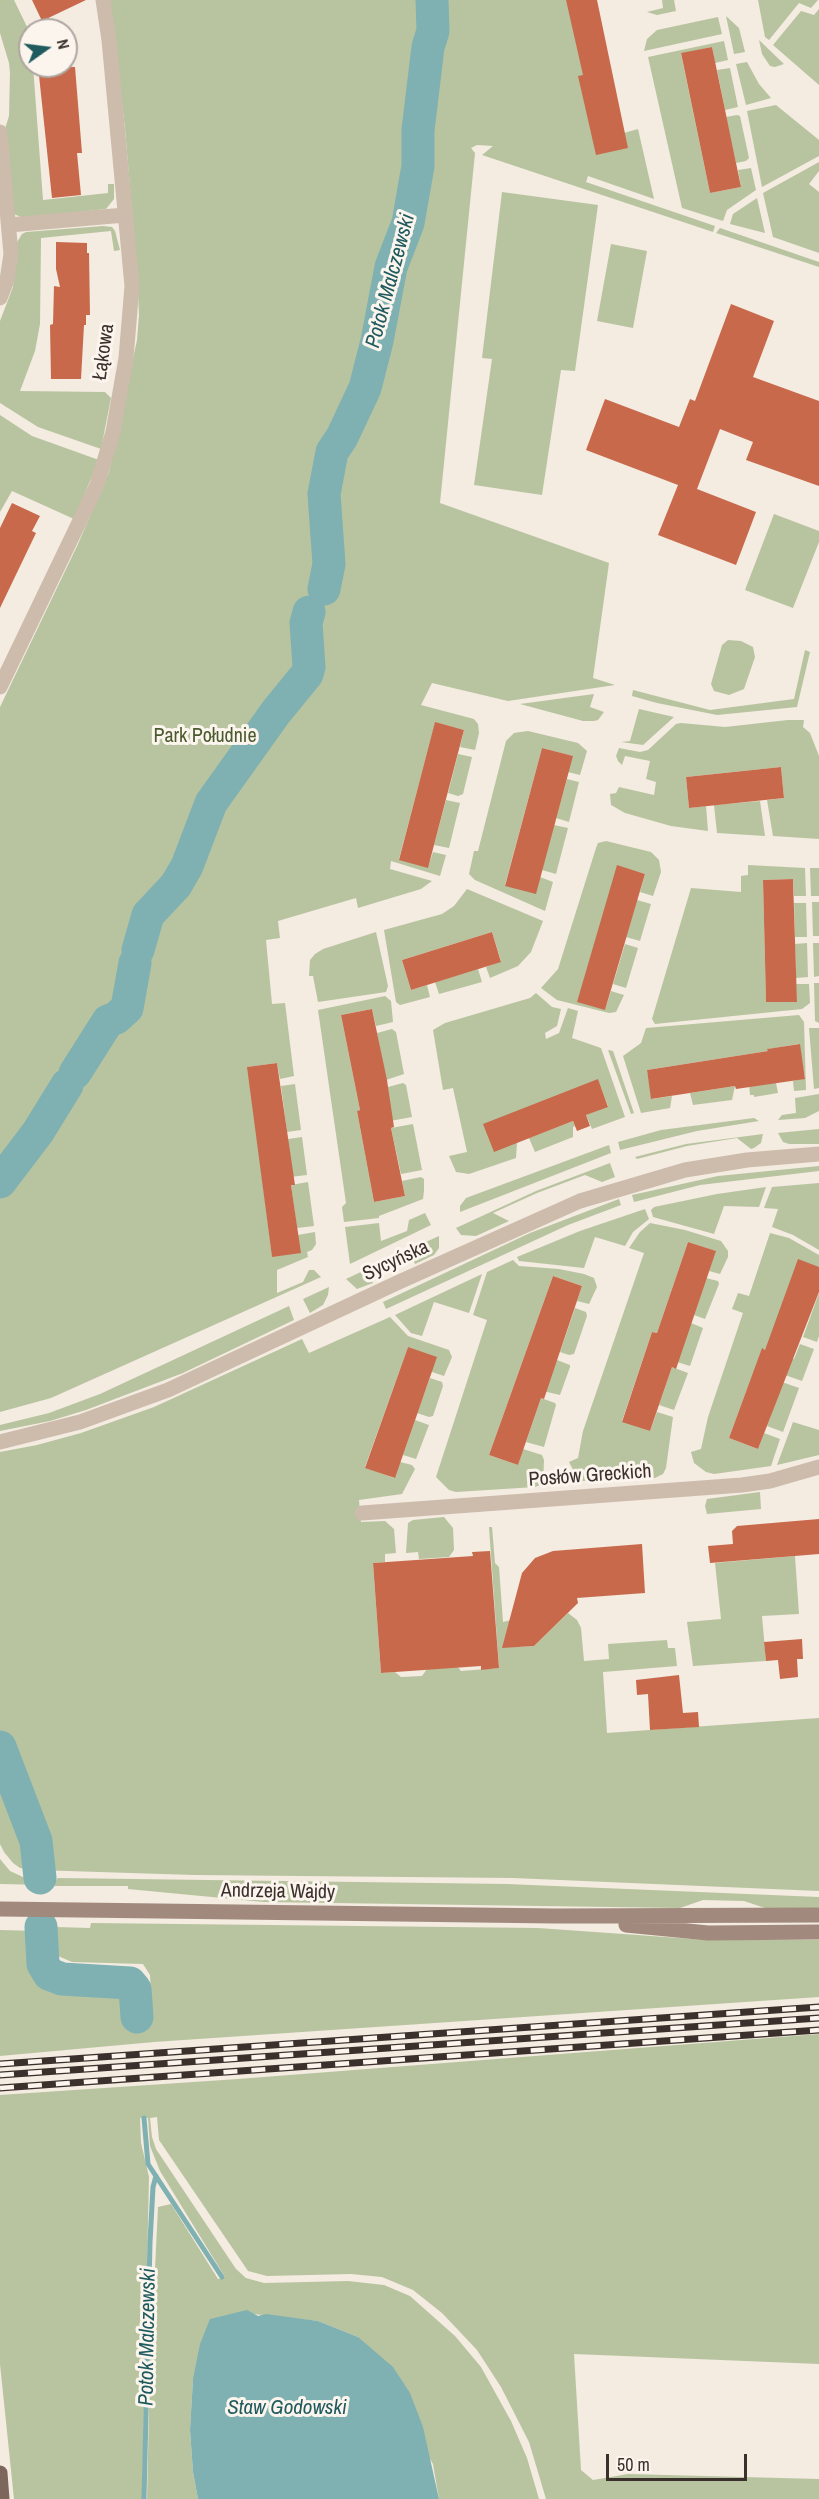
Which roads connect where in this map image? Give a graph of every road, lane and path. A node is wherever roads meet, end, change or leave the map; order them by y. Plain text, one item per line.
1 (103, 0) edge
2 (0, 132) edge
3 (125, 215) junction
4 (9, 225) junction
5 (0, 298) edge
6 (0, 687) edge
7 (819, 1154) edge
8 (0, 1442) edge
9 (819, 1467) edge
10 (362, 1513) dead end
11 (0, 1909) edge
12 (819, 1915) edge
13 (555, 1917) junction
14 (819, 1932) edge
15 (0, 2473) edge
16 (2, 2499) edge

1 - 3 street, Łąkowa
2 - 4 street
3 - 4 street
3 - 6 street, Łąkowa
4 - 5 street
7 - 8 street, Sycyńska
9 - 10 street, Posłów Greckich
11 - 13 main road, Andrzeja Wajdy
12 - 13 main road, Andrzeja Wajdy
13 - 14 main road, Andrzeja Wajdy
15 - 16 main road

